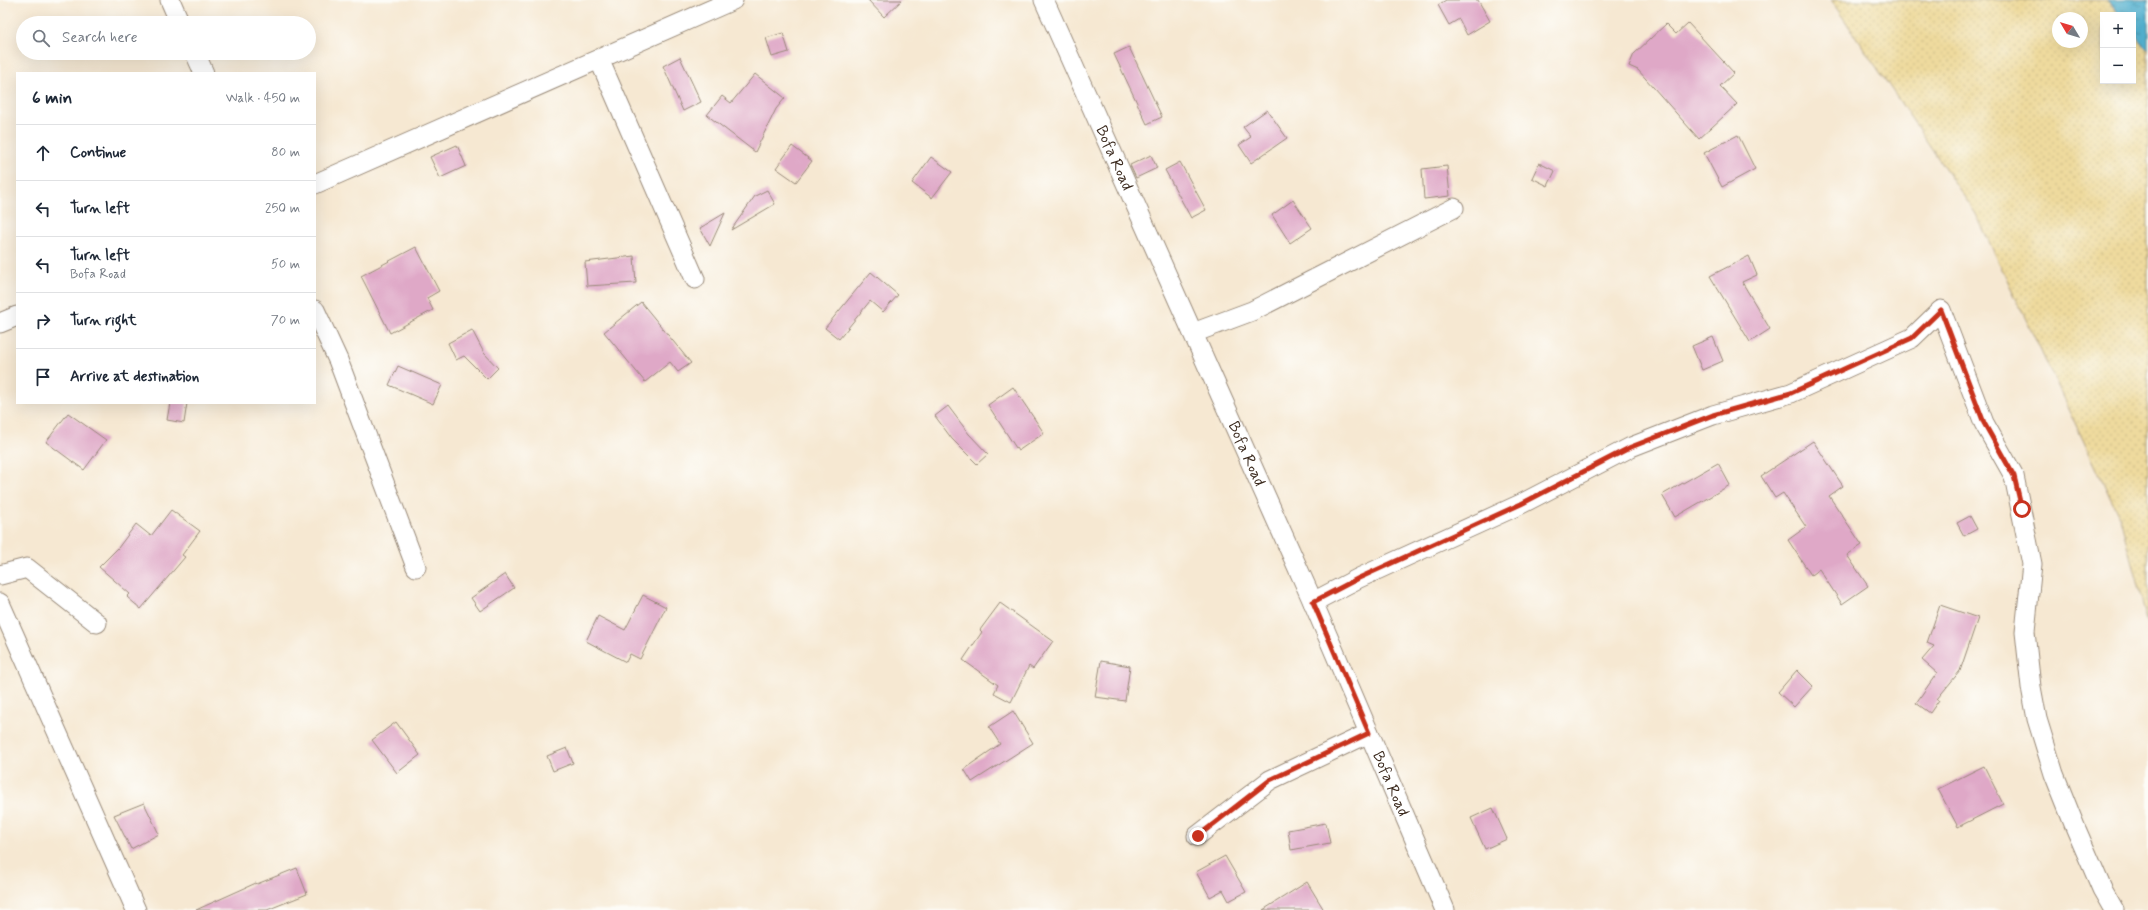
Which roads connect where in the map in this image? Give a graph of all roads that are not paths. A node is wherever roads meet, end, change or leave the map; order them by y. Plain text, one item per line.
1 (170, 0) edge
2 (733, 0) edge
3 (1044, 0) edge
4 (177, 16) edge
5 (599, 59) junction
6 (198, 60) edge
7 (204, 72) edge
8 (316, 184) edge
9 (1454, 208) dead end
10 (696, 279) dead end
11 (316, 312) edge
12 (16, 316) edge
13 (0, 323) edge
14 (1193, 333) junction
15 (416, 567) dead end
16 (0, 575) edge
17 (1313, 602) junction
18 (0, 603) edge
19 (97, 623) dead end
20 (1369, 733) junction
21 (1198, 836) dead end
22 (136, 910) edge
23 (1445, 910) edge
24 (2114, 910) edge

1 - 4 street
2 - 5 street
3 - 14 street, Bofa Road
5 - 8 street
5 - 10 street
6 - 7 street
9 - 14 street
11 - 15 street
12 - 13 street
14 - 17 street, Bofa Road
16 - 19 street
17 - 20 street, Bofa Road
17 - 24 street
18 - 22 street
20 - 21 street
20 - 23 street, Bofa Road

